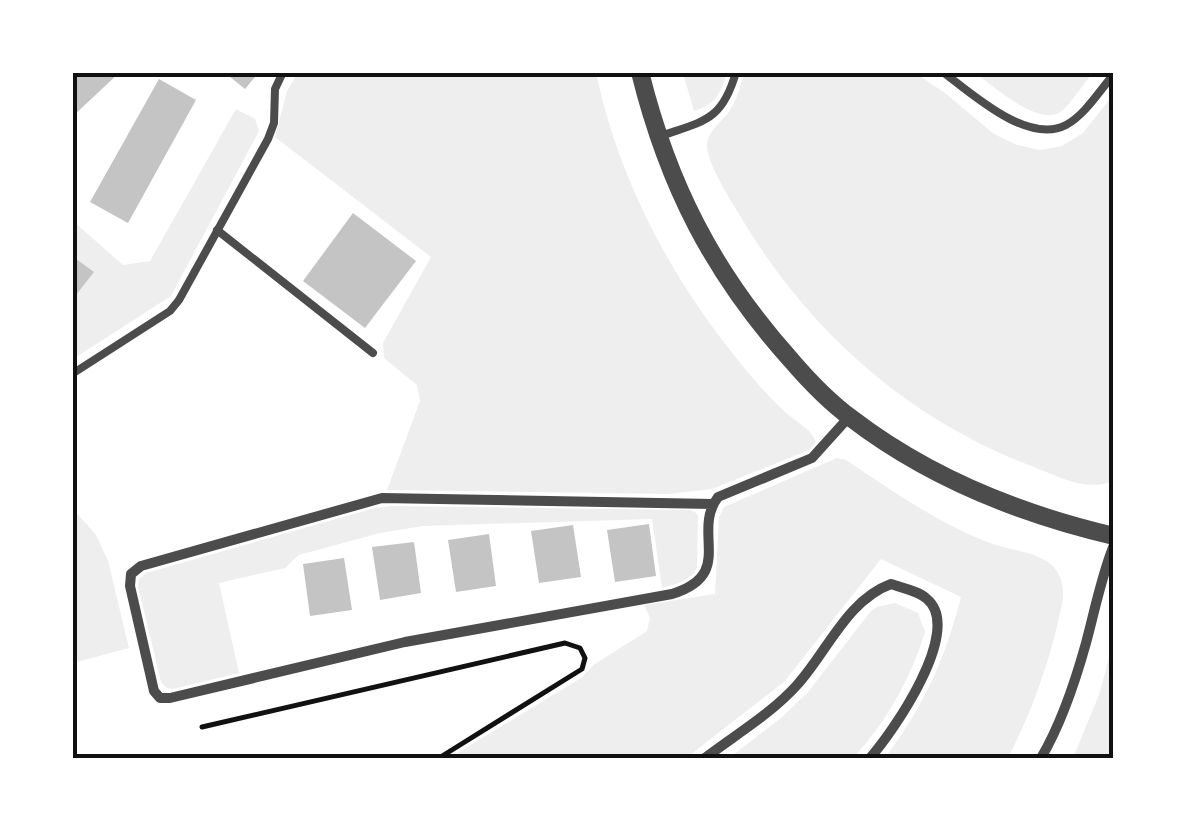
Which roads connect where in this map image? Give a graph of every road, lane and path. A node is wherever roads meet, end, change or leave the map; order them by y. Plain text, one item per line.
1 (283, 72) edge
2 (640, 72) edge
3 (736, 72) edge
4 (943, 72) edge
5 (1114, 74) edge
6 (658, 137) junction
7 (217, 230) junction
8 (373, 353) dead end
9 (72, 374) edge
10 (849, 417) junction
11 (713, 504) junction
12 (1114, 536) edge
13 (1114, 545) edge
14 (202, 726) dead end
15 (438, 758) edge
16 (705, 758) edge
17 (870, 758) edge
18 (1041, 758) edge

1 - 7 lane
2 - 6 street
3 - 6 lane
4 - 5 lane
6 - 10 street
7 - 8 lane
7 - 9 lane
10 - 11 street
10 - 12 street
11 - 11 street
13 - 18 street
14 - 15 path
16 - 17 street

